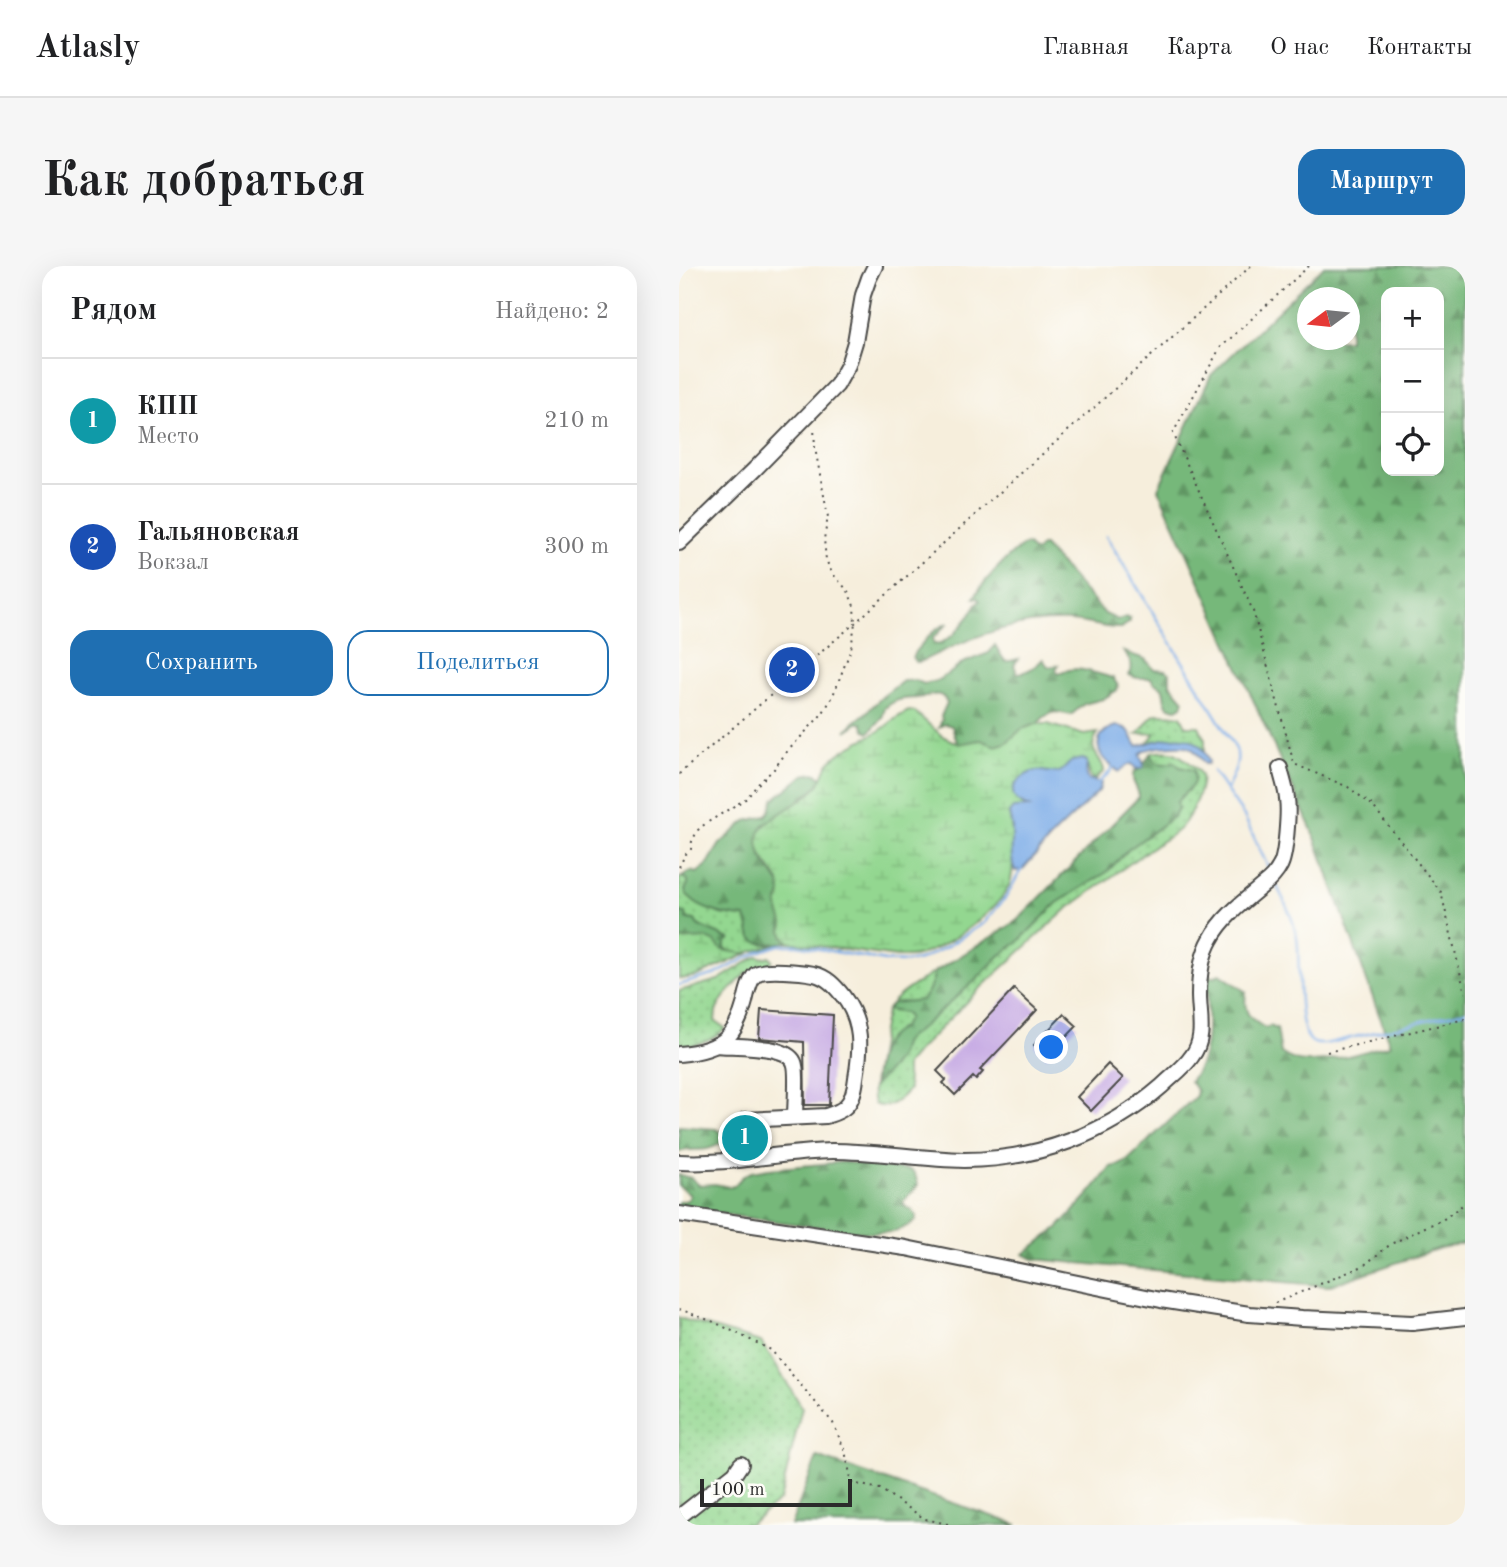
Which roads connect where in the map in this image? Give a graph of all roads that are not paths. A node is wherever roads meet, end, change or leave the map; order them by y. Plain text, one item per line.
1 (875, 266) edge
2 (679, 543) edge
3 (1280, 768) dead end
4 (716, 1045) junction
5 (679, 1054) edge
6 (795, 1117) junction
7 (728, 1161) junction
8 (679, 1162) edge
9 (679, 1214) edge
10 (1465, 1317) edge
11 (741, 1464) dead end
12 (679, 1517) edge

1 - 2 lane
3 - 7 lane
4 - 5 lane
4 - 6 lane
4 - 6 lane
6 - 7 lane
7 - 8 lane
9 - 10 lane
11 - 12 lane

